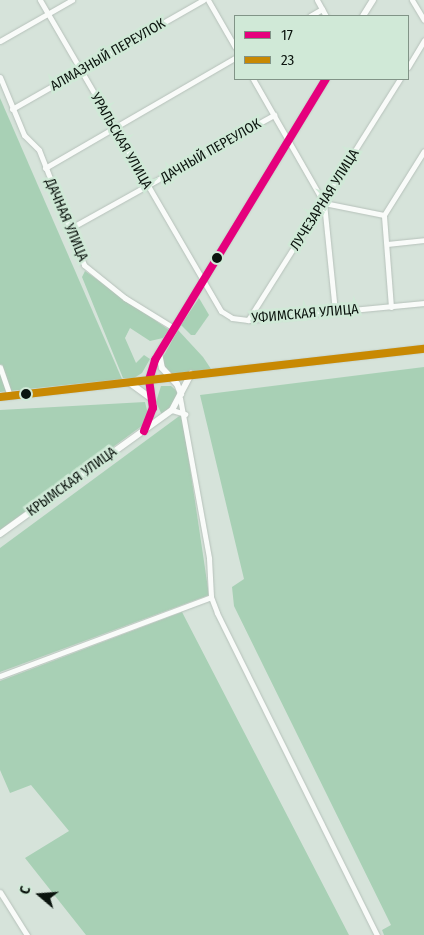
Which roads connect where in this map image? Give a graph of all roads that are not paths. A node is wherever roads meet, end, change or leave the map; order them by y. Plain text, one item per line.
1 (40, 0) edge
2 (72, 0) edge
3 (203, 0) edge
4 (208, 0) edge
5 (317, 0) edge
6 (373, 0) edge
7 (412, 0) edge
8 (322, 9) junction
9 (48, 14) junction
10 (312, 15) edge
11 (325, 15) edge
12 (364, 15) edge
13 (424, 20) edge
14 (424, 40) edge
15 (0, 41) edge
16 (234, 45) edge
17 (234, 59) edge
18 (409, 65) edge
19 (82, 72) junction
20 (0, 77) edge
21 (254, 80) edge
22 (325, 80) edge
23 (399, 80) edge
24 (12, 109) junction
25 (274, 115) junction
26 (115, 129) junction
27 (288, 142) junction
28 (424, 151) edge
29 (45, 168) junction
30 (147, 187) junction
31 (324, 203) junction
32 (384, 215) junction
33 (69, 229) junction
34 (424, 240) edge
35 (387, 244) junction
36 (203, 282) junction
37 (424, 302) edge
38 (391, 306) junction
39 (335, 312) junction
40 (248, 320) junction
41 (174, 328) junction
42 (424, 349) edge
43 (160, 353) junction
44 (155, 360) junction
45 (0, 367) edge
46 (191, 374) junction
47 (170, 378) junction
48 (161, 379) junction
49 (149, 380) junction
50 (130, 383) junction
51 (10, 396) junction
52 (181, 396) junction
53 (0, 397) edge
54 (152, 399) junction
55 (153, 408) junction
56 (170, 412) junction
57 (185, 414) junction
58 (144, 431) junction
59 (0, 534) edge
60 (211, 597) junction
61 (0, 676) edge
62 (0, 892) edge
63 (27, 935) edge
64 (377, 935) edge

1 - 9 street, УРАЛЬСКАЯ УЛИЦА
2 - 9 street
3 - 19 street, АЛМАЗНЫЙ ПЕРЕУЛОК
4 - 16 street
5 - 8 street
6 - 12 main road
7 - 13 street
8 - 10 street
8 - 11 street
9 - 15 street
9 - 19 street, УРАЛЬСКАЯ УЛИЦА
14 - 18 street
17 - 26 street
19 - 24 street, АЛМАЗНЫЙ ПЕРЕУЛОК
19 - 26 street, УРАЛЬСКАЯ УЛИЦА
20 - 24 street, ДАЧНАЯ УЛИЦА
21 - 25 street
22 - 27 main road
23 - 31 street, ЛУЧЕЗАРНАЯ УЛИЦА
24 - 29 street, ДАЧНАЯ УЛИЦА
25 - 27 street
25 - 30 street, ДАЧНЫЙ ПЕРЕУЛОК
26 - 29 street
26 - 30 street, УРАЛЬСКАЯ УЛИЦА
27 - 31 street
27 - 36 main road
28 - 32 street
29 - 33 street, ДАЧНАЯ УЛИЦА
30 - 33 street, ДАЧНЫЙ ПЕРЕУЛОК
30 - 36 street, УРАЛЬСКАЯ УЛИЦА
31 - 32 street
31 - 39 street
31 - 40 street, ЛУЧЕЗАРНАЯ УЛИЦА
32 - 35 street
33 - 41 street, ДАЧНАЯ УЛИЦА
34 - 35 street
35 - 38 street
36 - 40 street, УФИМСКАЯ УЛИЦА
36 - 41 main road
37 - 38 street, УФИМСКАЯ УЛИЦА
38 - 39 street, УФИМСКАЯ УЛИЦА
39 - 40 street, УФИМСКАЯ УЛИЦА
41 - 43 main road
42 - 46 main road
43 - 44 main road
43 - 47 main road
44 - 49 main road
44 - 50 main road
45 - 51 street
46 - 47 main road
46 - 52 main road
47 - 48 main road
47 - 52 main road
48 - 49 main road
48 - 54 main road
49 - 50 main road
49 - 54 main road
50 - 51 main road
50 - 54 main road
51 - 53 main road
52 - 56 main road
52 - 57 street
54 - 55 main road
55 - 56 main road
55 - 58 main road
56 - 57 street
56 - 58 main road, КРЫМСКАЯ УЛИЦА
57 - 60 street
58 - 59 main road, КРЫМСКАЯ УЛИЦА
60 - 61 street
60 - 64 street
62 - 63 street

